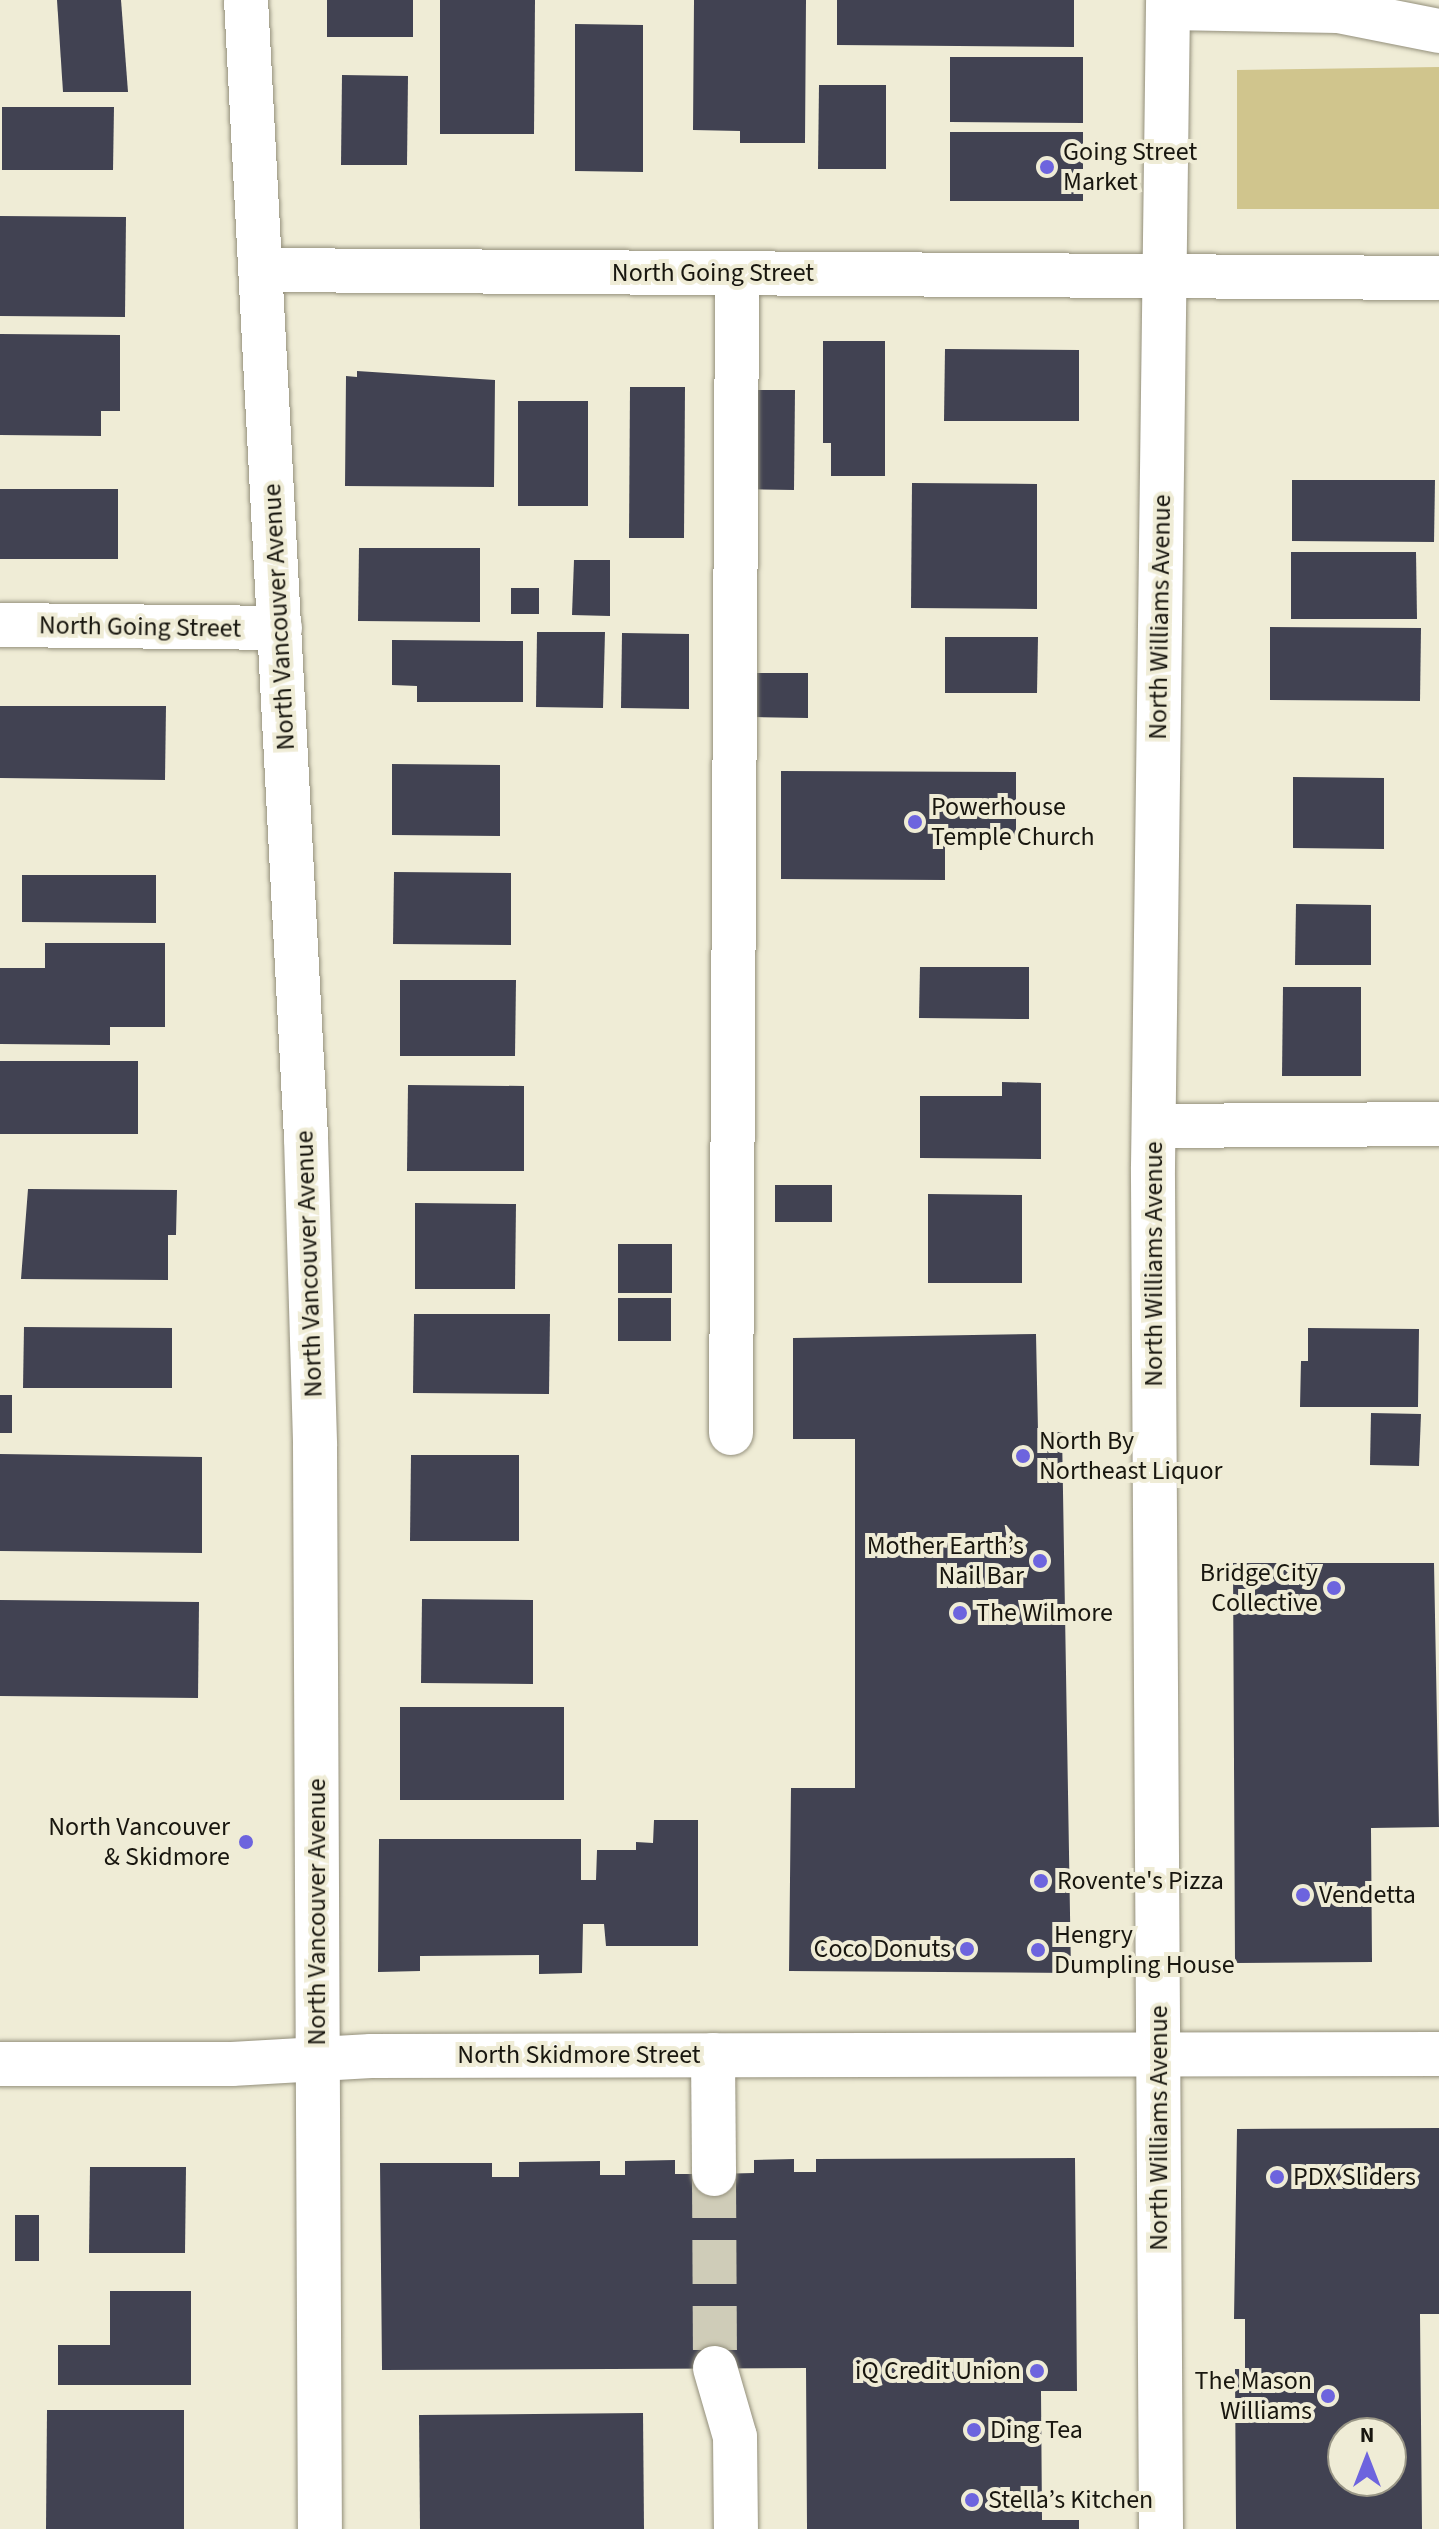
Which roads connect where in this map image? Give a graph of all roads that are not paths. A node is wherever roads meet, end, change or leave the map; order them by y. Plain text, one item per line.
1 (246, 0) edge
2 (1168, 4) edge
3 (1439, 31) edge
4 (261, 270) junction
5 (737, 273) junction
6 (1165, 276) junction
7 (1439, 278) edge
8 (0, 625) edge
9 (280, 628) junction
10 (1439, 1124) edge
11 (1154, 1126) junction
12 (731, 1433) dead end
13 (1439, 2054) edge
14 (713, 2055) junction
15 (1158, 2055) junction
16 (317, 2060) junction
17 (0, 2064) edge
18 (714, 2174) tunnel mouth
19 (715, 2368) tunnel mouth
20 (320, 2529) edge
21 (736, 2529) edge
22 (1161, 2529) edge

1 - 4 main road, North Vancouver Avenue
2 - 3 main road
2 - 6 main road, North Williams Avenue
4 - 5 main road, North Going Street
4 - 9 main road, North Vancouver Avenue
5 - 6 main road, North Going Street
5 - 12 main road
6 - 7 main road, North Going Street
6 - 11 main road, North Williams Avenue
8 - 9 main road, North Going Street
9 - 16 main road, North Vancouver Avenue
10 - 11 main road
11 - 15 main road, North Williams Avenue
13 - 15 main road, North Skidmore Street
14 - 15 main road, North Skidmore Street
14 - 16 main road, North Skidmore Street
14 - 18 main road
15 - 22 main road, North Williams Avenue
16 - 17 main road, North Skidmore Street
16 - 20 main road, North Vancouver Avenue
19 - 21 main road

